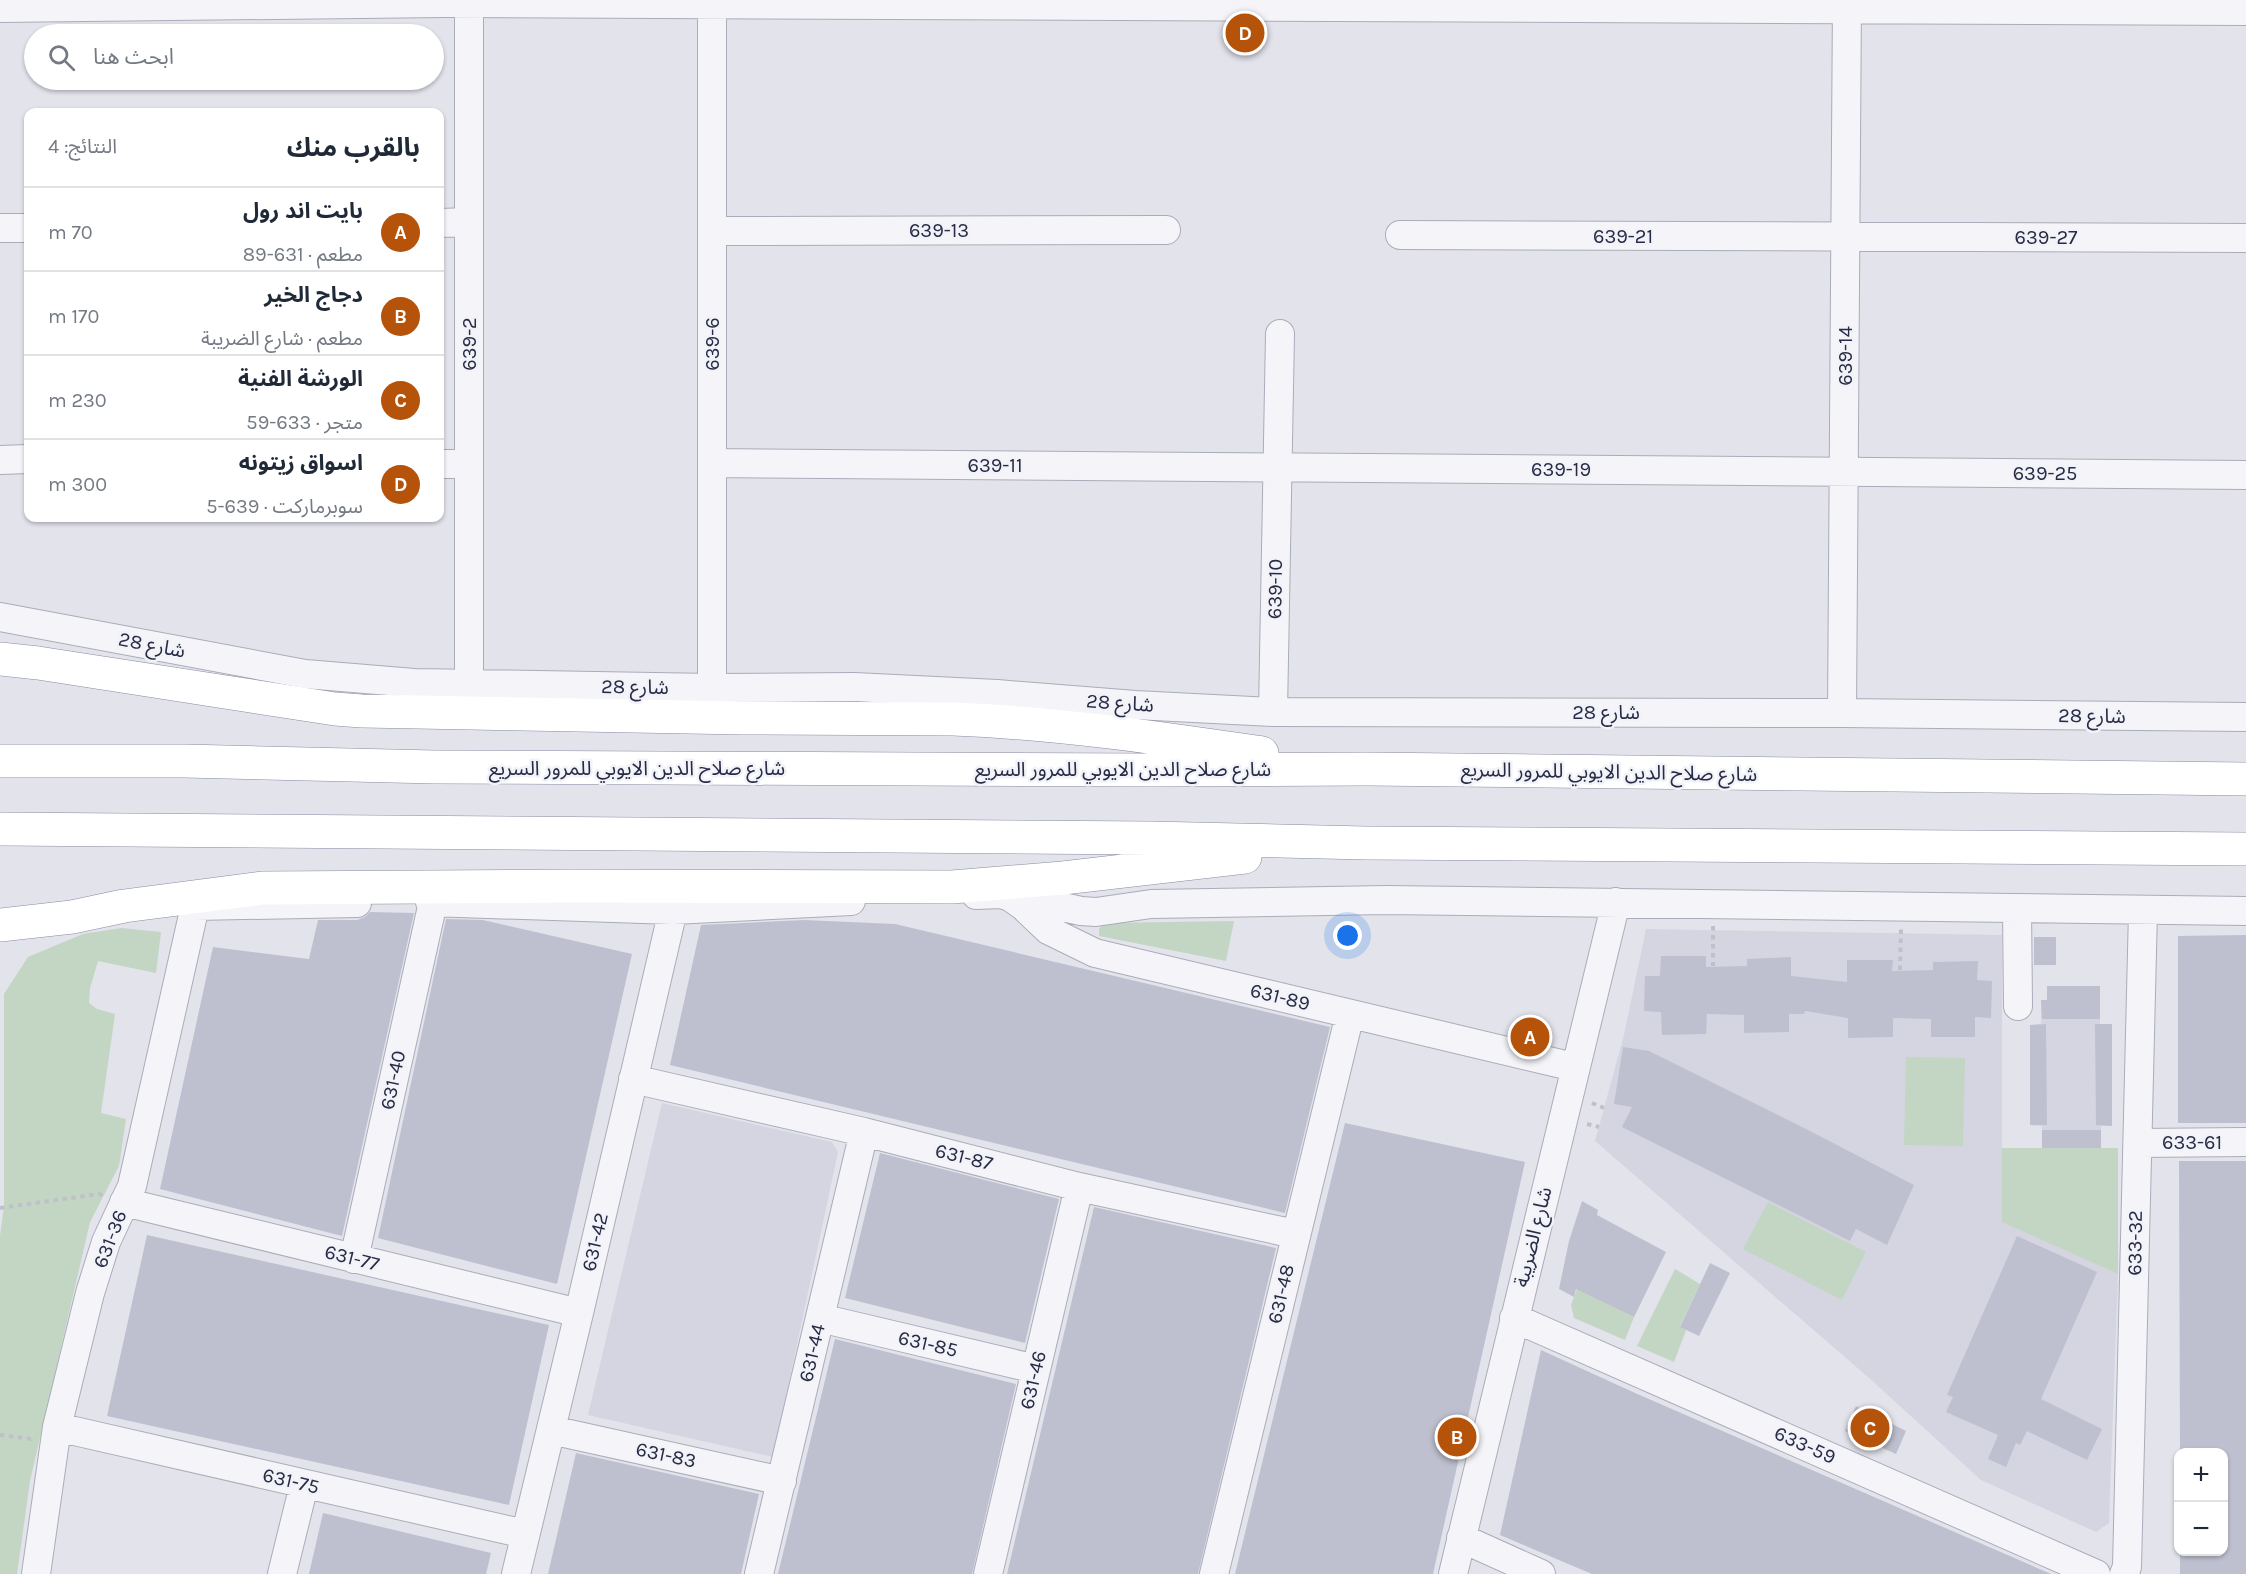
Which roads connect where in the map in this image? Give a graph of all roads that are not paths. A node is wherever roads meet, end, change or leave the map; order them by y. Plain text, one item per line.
1 (451, 2) edge
2 (712, 2) edge
3 (233, 3) edge
4 (1280, 4) edge
5 (1847, 5) edge
6 (0, 8) edge
7 (2246, 11) edge
8 (469, 222) junction
9 (444, 223) edge
10 (0, 228) edge
11 (24, 228) edge
12 (1166, 230) dead end
13 (712, 231) junction
14 (1400, 235) dead end
15 (1845, 236) junction
16 (2246, 238) edge
17 (1280, 334) dead end
18 (24, 459) edge
19 (0, 460) edge
20 (712, 463) junction
21 (444, 464) edge
22 (469, 464) junction
23 (1278, 467) junction
24 (1844, 472) junction
25 (2246, 475) edge
26 (0, 617) edge
27 (0, 652) edge
28 (0, 659) edge
29 (38, 663) junction
30 (470, 684) junction
31 (712, 688) junction
32 (1273, 712) junction
33 (1842, 713) junction
34 (2246, 717) edge
35 (0, 760) edge
36 (1367, 769) junction
37 (2246, 779) edge
38 (0, 829) edge
39 (1365, 843) junction
40 (2246, 849) edge
41 (952, 887) junction
42 (1001, 894) junction
43 (433, 902) junction
44 (1616, 902) junction
45 (2017, 909) junction
46 (673, 910) junction
47 (2143, 910) junction
48 (2246, 911) edge
49 (72, 917) junction
50 (0, 925) edge
51 (0, 944) edge
52 (2018, 1006) dead end
53 (1350, 1014) junction
54 (1574, 1067) junction
55 (633, 1079) junction
56 (864, 1132) junction
57 (2246, 1142) edge
58 (2138, 1143) junction
59 (1079, 1187) junction
60 (124, 1202) junction
61 (1295, 1234) junction
62 (354, 1259) junction
63 (579, 1313) junction
64 (820, 1318) junction
65 (1514, 1318) junction
66 (1036, 1369) junction
67 (551, 1430) junction
68 (56, 1434) junction
69 (782, 1481) junction
70 (304, 1485) junction
71 (525, 1534) junction
72 (1461, 1538) junction
73 (36, 1574) edge
74 (282, 1574) edge
75 (516, 1574) edge
76 (759, 1574) edge
77 (988, 1574) edge
78 (1214, 1574) edge
79 (1453, 1574) edge
80 (1541, 1574) edge
81 (2096, 1574) edge
82 (2124, 1574) edge

1 - 2 street
1 - 3 street
1 - 8 street, 639-2
2 - 4 street
2 - 13 street, 639-6
3 - 6 street
4 - 5 street
5 - 7 street
5 - 15 street, 639-14
8 - 9 street
8 - 22 street, 639-2
10 - 11 street
12 - 13 street, 639-13
13 - 20 street, 639-6
14 - 15 street, 639-21
15 - 16 street, 639-27
15 - 24 street, 639-14
17 - 23 street, 639-10
18 - 19 street
20 - 23 street, 639-11
20 - 31 street, 639-6
21 - 22 street
22 - 30 street, 639-2
23 - 24 street, 639-19
23 - 32 street, 639-10
24 - 25 street, 639-25
24 - 33 street, 639-14
26 - 30 street, شارع 28
27 - 29 highway
28 - 29 highway
29 - 36 highway
30 - 31 street, شارع 28
31 - 32 street, شارع 28
32 - 33 street, شارع 28
33 - 34 street, شارع 28
35 - 36 highway, شارع صلاح الدين الايوبي للمرور السريع
36 - 37 highway, شارع صلاح الدين الايوبي للمرور السريع
38 - 39 highway
39 - 40 highway
39 - 41 highway
41 - 42 street
41 - 49 highway
42 - 44 street
42 - 46 street
42 - 53 street, 631-89
43 - 46 street
43 - 60 street, 631-36
43 - 62 street, 631-40
44 - 45 street
44 - 54 street, شارع الضريبة
45 - 47 street
45 - 52 street
46 - 55 street, 631-42
47 - 48 street
47 - 58 street, 633-32
49 - 50 highway
49 - 51 highway
53 - 54 street, 631-89
53 - 61 street, 631-48
54 - 65 street, شارع الضريبة
55 - 56 street, 631-87
55 - 63 street, 631-42
56 - 59 street, 631-87
56 - 64 street, 631-44
57 - 58 street, 633-61
58 - 82 street, 633-32
59 - 61 street, 631-87
59 - 66 street, 631-46
60 - 62 street, 631-77
60 - 68 street, 631-36
61 - 78 street, 631-48
62 - 63 street, 631-77
63 - 67 street, 631-42
64 - 66 street, 631-85
64 - 69 street, 631-44
65 - 72 street, شارع الضريبة
65 - 81 street, 633-59
66 - 77 street, 631-46
67 - 69 street, 631-83
67 - 71 street, 631-42
68 - 70 street, 631-75
68 - 73 street, 631-36
69 - 76 street, 631-44
70 - 71 street, 631-75
70 - 74 street
71 - 75 street, 631-42
72 - 79 street, شارع الضريبة
72 - 80 street

